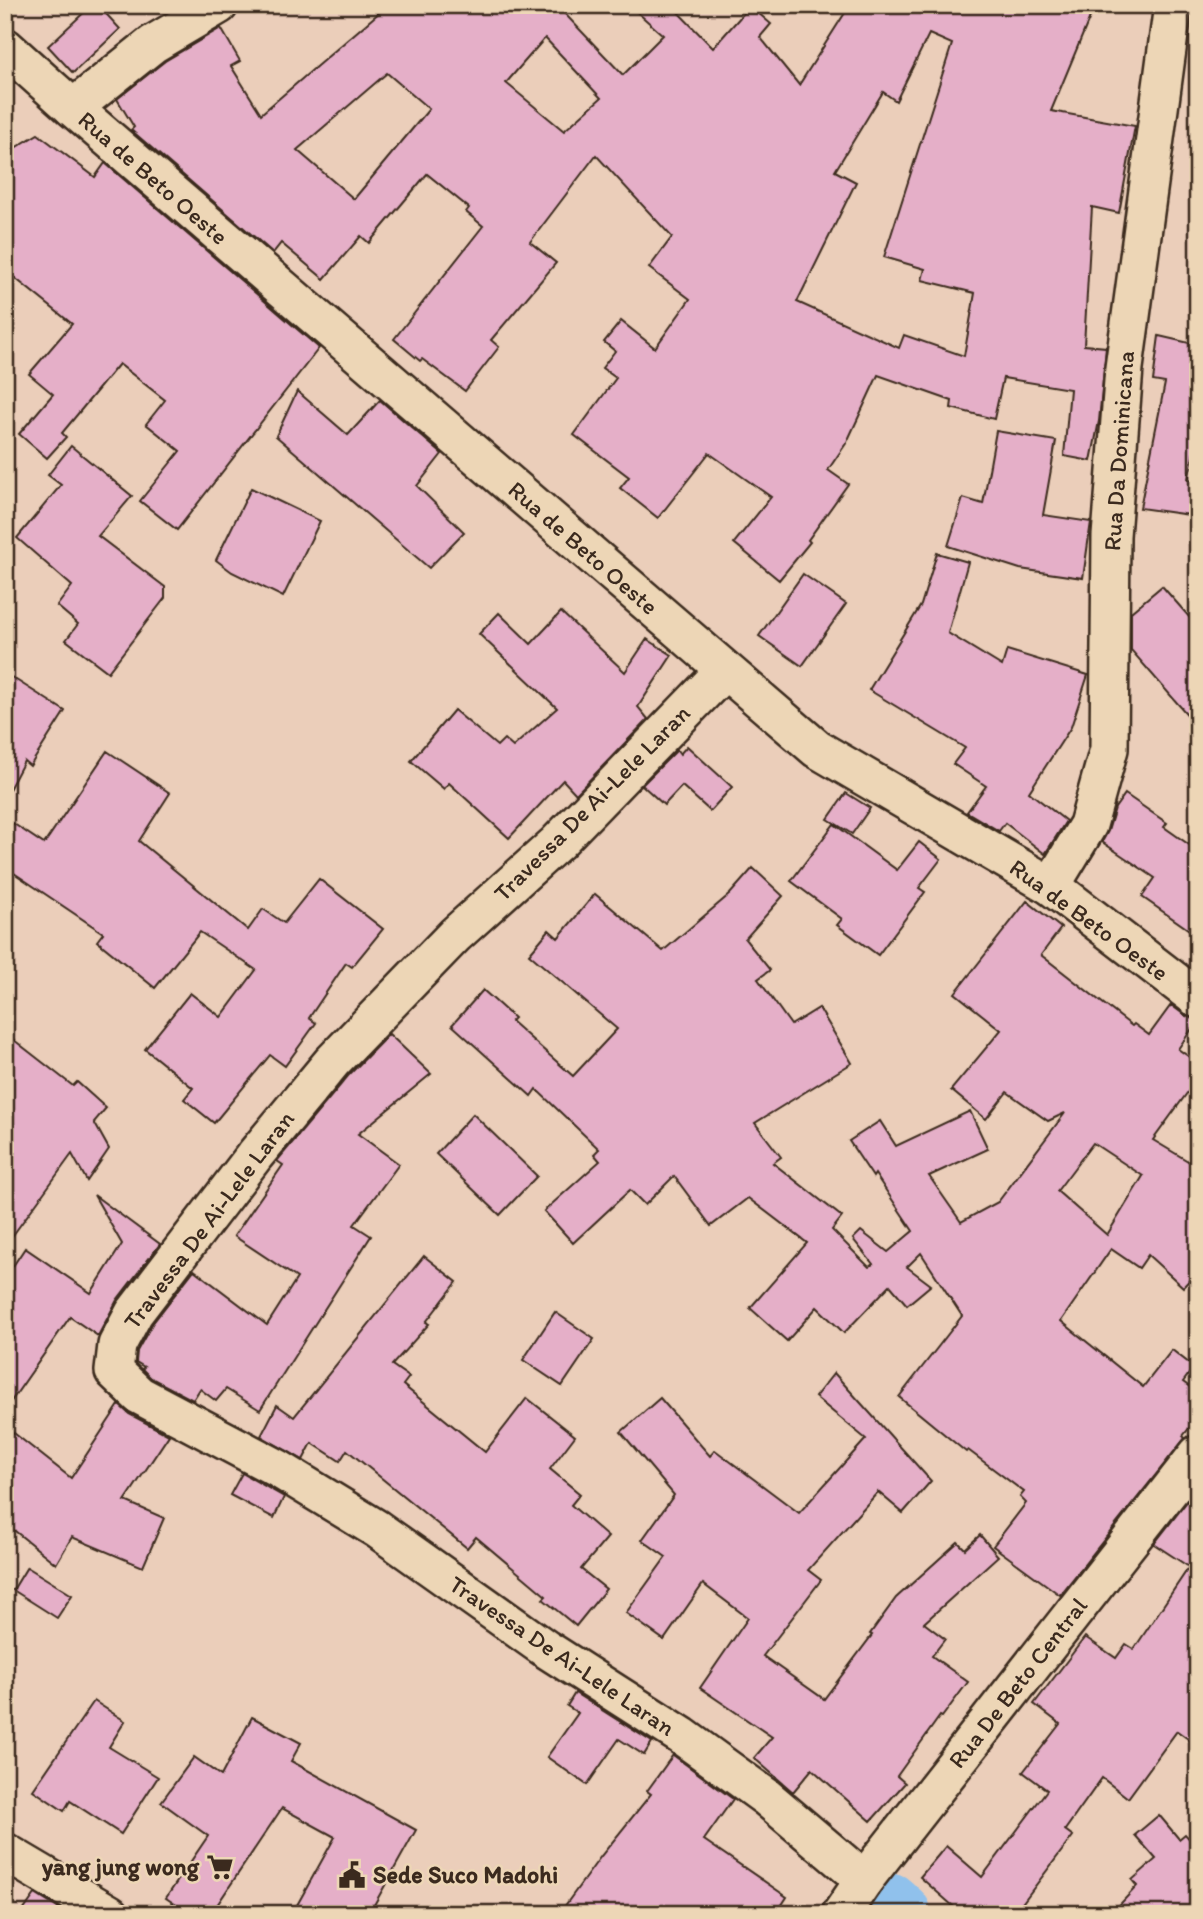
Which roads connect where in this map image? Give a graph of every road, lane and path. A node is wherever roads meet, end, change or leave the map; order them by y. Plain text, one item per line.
1 (219, 5) edge
2 (1173, 5) edge
3 (5, 47) edge
4 (73, 108) junction
5 (724, 671) junction
6 (1051, 886) junction
7 (1198, 999) edge
8 (1198, 1454) edge
9 (5, 1852) edge
10 (864, 1880) junction
11 (110, 1914) edge
12 (841, 1914) edge

1 - 4 street
2 - 6 street, Rua Da Dominicana
3 - 4 street, Rua de Beto Oeste
4 - 5 street, Rua de Beto Oeste
5 - 6 street, Rua de Beto Oeste
5 - 10 street, Travessa De Ai-Lele Laran
6 - 7 street, Rua de Beto Oeste
8 - 10 street, Rua De Beto Central
9 - 11 street
10 - 12 street, Rua De Beto Central

